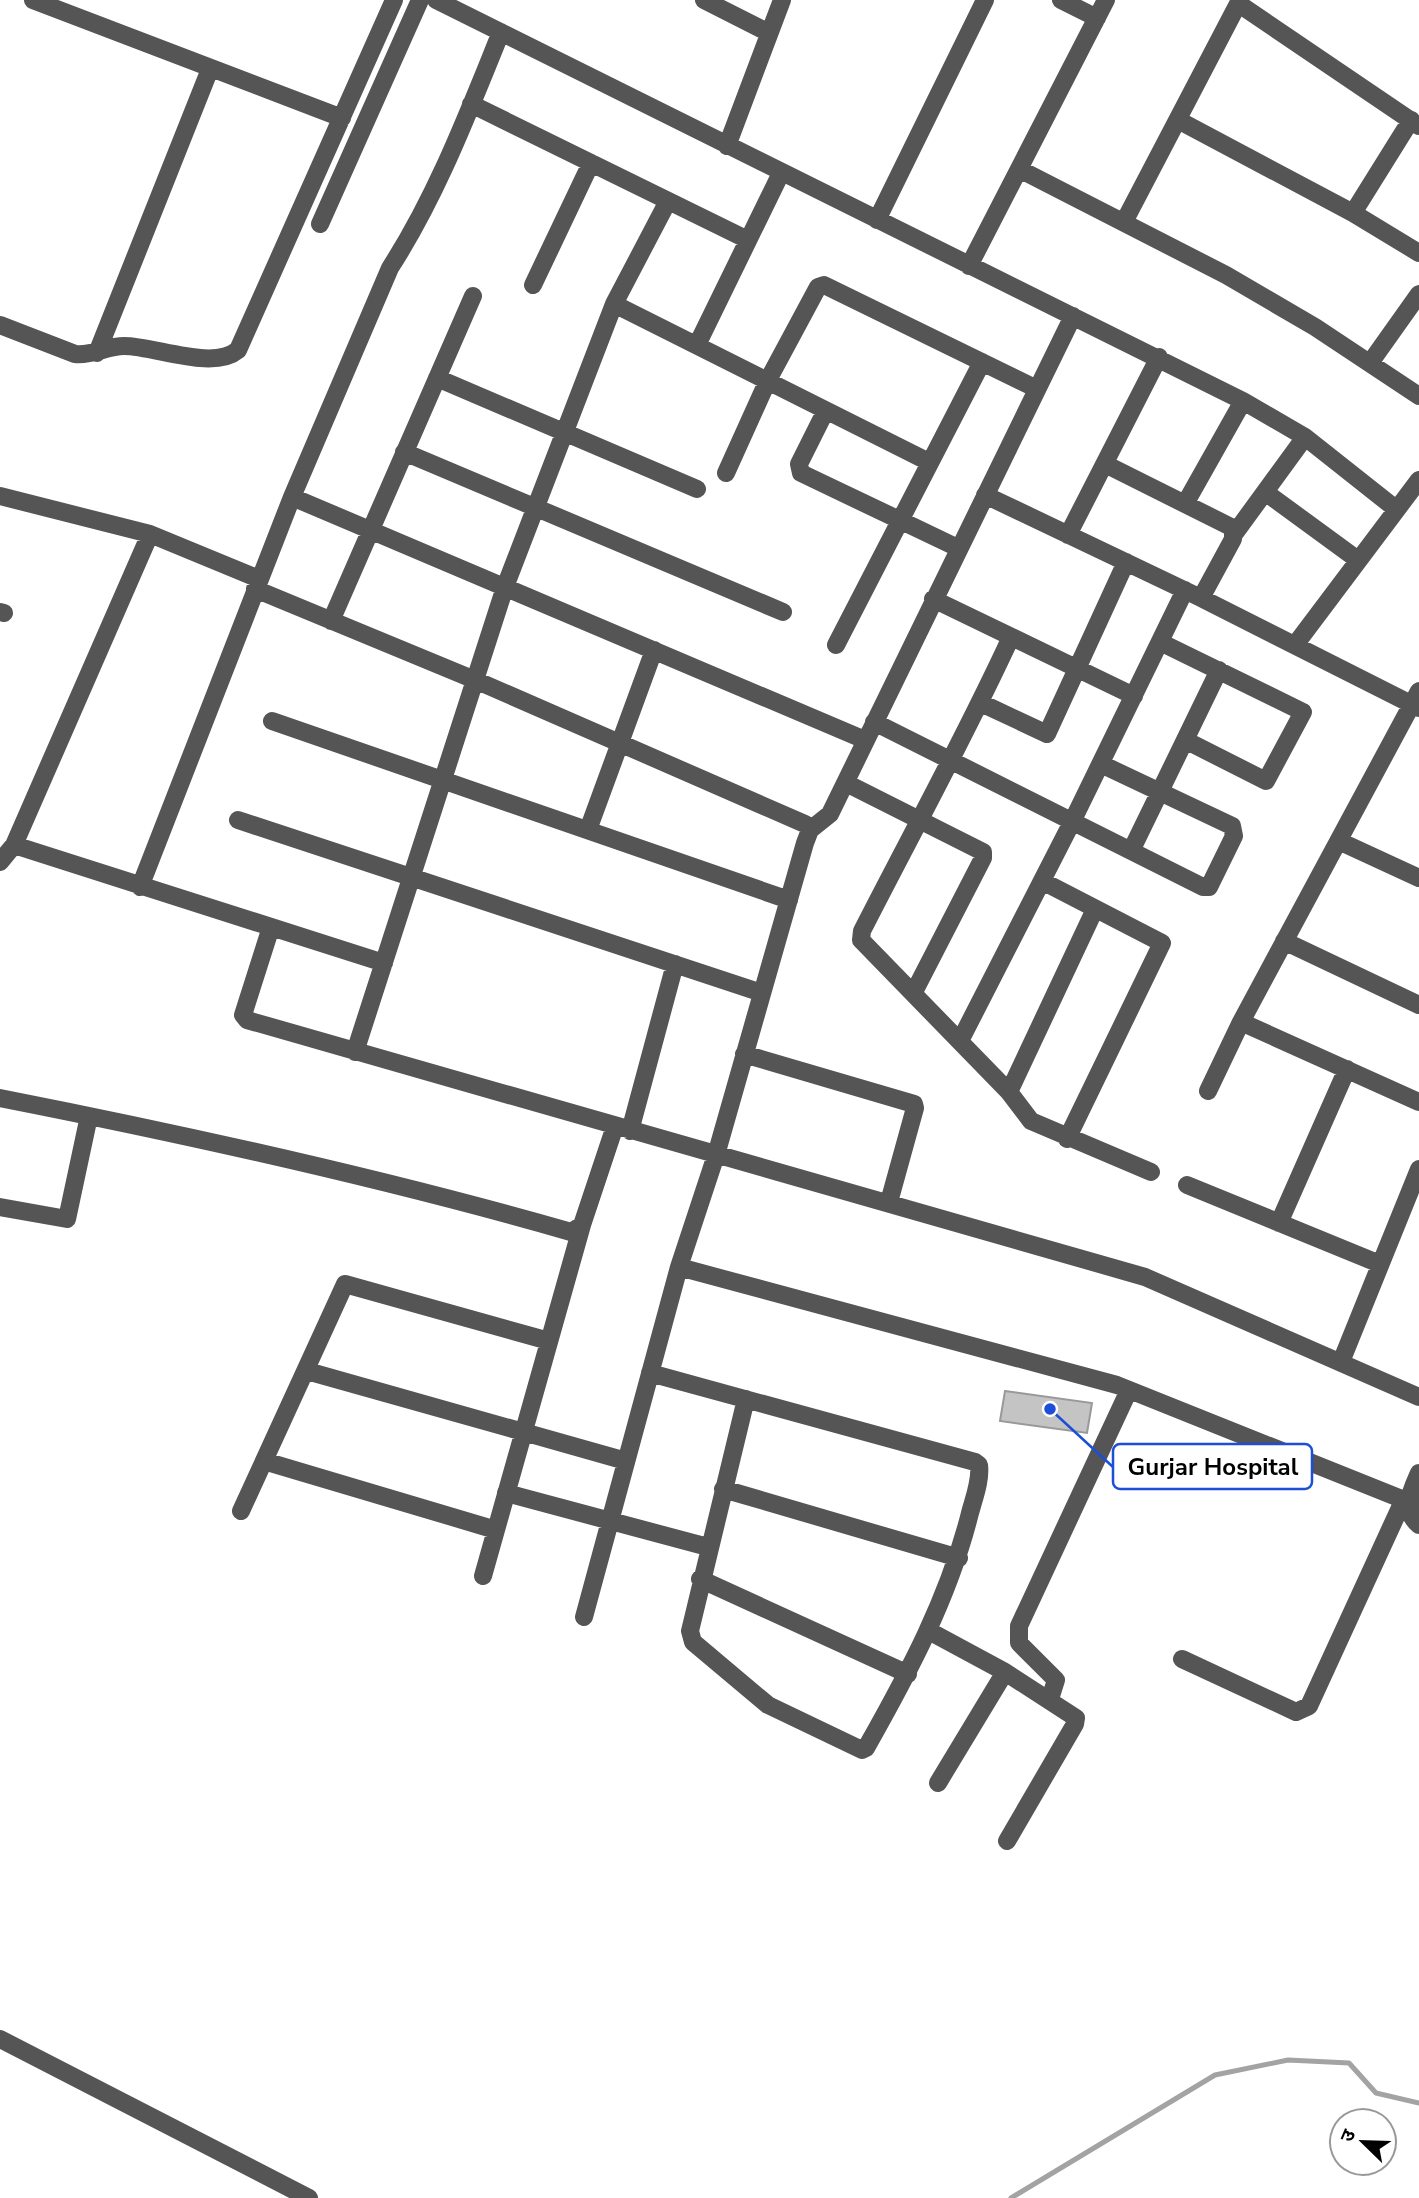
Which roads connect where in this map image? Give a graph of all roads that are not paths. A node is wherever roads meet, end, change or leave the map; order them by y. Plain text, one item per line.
1 (33, 0) edge
2 (394, 0) edge
3 (420, 0) edge
4 (436, 0) edge
5 (704, 0) edge
6 (782, 0) edge
7 (985, 0) edge
8 (1061, 0) edge
9 (1106, 0) edge
10 (1239, 2) edge
11 (1097, 18) junction
12 (501, 32) junction
13 (769, 33) junction
14 (210, 69) junction
15 (471, 104) junction
16 (342, 118) junction
17 (1178, 120) junction
18 (1415, 123) edge
19 (727, 146) junction
20 (592, 163) junction
21 (1019, 169) junction
22 (782, 173) junction
23 (668, 201) junction
24 (1353, 214) junction
25 (877, 220) junction
26 (1124, 222) junction
27 (320, 224) dead end
28 (748, 240) junction
29 (1419, 253) edge
30 (969, 266) junction
31 (533, 285) dead end
32 (1419, 294) edge
33 (473, 296) dead end
34 (614, 304) junction
35 (1073, 316) junction
36 (0, 325) edge
37 (697, 345) junction
38 (97, 353) junction
39 (1159, 357) junction
40 (982, 362) junction
41 (1370, 363) junction
42 (437, 378) junction
43 (768, 380) junction
44 (1037, 389) junction
45 (1419, 396) edge
46 (1243, 401) junction
47 (825, 412) junction
48 (563, 432) junction
49 (1306, 437) junction
50 (404, 453) junction
51 (929, 463) junction
52 (1105, 464) junction
53 (726, 473) dead end
54 (1419, 480) edge
55 (696, 489) dead end
56 (1265, 492) junction
57 (985, 495) junction
58 (0, 496) edge
59 (292, 497) junction
60 (1185, 504) junction
61 (535, 507) junction
62 (1396, 509) junction
63 (900, 520) junction
64 (370, 530) junction
65 (1235, 533) junction
66 (150, 534) junction
67 (1068, 535) junction
68 (958, 548) junction
69 (1358, 560) junction
70 (1126, 562) junction
71 (257, 584) junction
72 (505, 587) junction
73 (1193, 594) junction
74 (933, 599) junction
75 (783, 612) dead end
76 (331, 621) junction
77 (1011, 637) junction
78 (1160, 642) junction
79 (836, 645) dead end
80 (1295, 645) junction
81 (654, 650) junction
82 (1078, 668) junction
83 (1219, 670) junction
84 (475, 680) junction
85 (1134, 696) junction
86 (1417, 701) edge
87 (981, 703) junction
88 (272, 721) dead end
89 (874, 722) junction
90 (865, 740) junction
91 (1185, 740) junction
92 (621, 744) junction
93 (953, 762) junction
94 (1101, 764) junction
95 (443, 780) junction
96 (846, 783) junction
97 (1159, 792) junction
98 (919, 819) junction
99 (238, 820) dead end
100 (1072, 822) junction
101 (815, 826) junction
102 (588, 830) junction
103 (1341, 842) junction
104 (14, 845) junction
105 (1131, 851) junction
106 (0, 862) edge
107 (412, 876) junction
108 (1419, 878) edge
109 (1042, 881) junction
110 (140, 887) junction
111 (789, 900) junction
112 (1095, 908) junction
113 (271, 927) junction
114 (1284, 941) junction
115 (384, 963) junction
116 (675, 964) junction
117 (915, 992) junction
118 (762, 993) junction
119 (1419, 1005) edge
120 (1241, 1022) junction
121 (960, 1041) junction
122 (355, 1052) junction
123 (744, 1054) junction
124 (1347, 1069) junction
125 (1208, 1091) dead end
126 (1009, 1092) junction
127 (0, 1098) edge
128 (1419, 1102) edge
129 (89, 1116) junction
130 (623, 1128) junction
131 (1067, 1139) junction
132 (716, 1155) junction
133 (1419, 1169) edge
134 (1151, 1172) dead end
135 (1186, 1185) dead end
136 (889, 1202) junction
137 (0, 1207) edge
138 (1279, 1223) junction
139 (582, 1225) junction
140 (1380, 1264) junction
141 (679, 1267) junction
142 (549, 1341) junction
143 (1341, 1362) junction
144 (307, 1371) junction
145 (650, 1373) junction
146 (1129, 1390) junction
147 (1419, 1396) edge
148 (746, 1399) junction
149 (523, 1431) junction
150 (264, 1461) junction
151 (626, 1461) junction
152 (1419, 1473) edge
153 (723, 1489) junction
154 (506, 1493) junction
155 (241, 1511) dead end
156 (1414, 1511) edge
157 (610, 1520) junction
158 (496, 1530) junction
159 (708, 1547) junction
160 (959, 1558) junction
161 (483, 1576) dead end
162 (700, 1579) junction
163 (584, 1617) dead end
164 (929, 1631) junction
165 (1182, 1659) dead end
166 (1005, 1672) junction
167 (908, 1674) junction
168 (1051, 1699) junction
169 (938, 1783) dead end
170 (1007, 1841) dead end
171 (0, 2039) edge
172 (298, 2195) edge

1 - 14 street
2 - 16 street
3 - 27 street
4 - 12 street
5 - 13 street
6 - 13 street
7 - 25 street
8 - 11 street
9 - 11 street
10 - 17 street
10 - 18 street
11 - 21 street
12 - 15 street
12 - 19 street
13 - 19 street
14 - 16 street
14 - 38 street
15 - 20 street
15 - 59 street
16 - 38 street
17 - 24 street
17 - 26 street
18 - 24 street
19 - 22 street
20 - 23 street
20 - 31 street
21 - 26 street
21 - 30 street
22 - 25 street
22 - 28 street
23 - 28 street
23 - 34 street
24 - 29 street
25 - 30 street
26 - 41 street
28 - 37 street
30 - 35 street
32 - 41 street
33 - 42 street
34 - 37 street
34 - 48 street
35 - 39 street
35 - 44 street
36 - 38 street
37 - 43 street
39 - 46 street
39 - 52 street
40 - 43 street
40 - 44 street
40 - 51 street
41 - 45 street
42 - 48 street
42 - 50 street
43 - 47 street
43 - 53 street
44 - 57 street
46 - 49 street
46 - 60 street
47 - 51 street
47 - 63 street
48 - 55 street
48 - 61 street
49 - 56 street
49 - 62 street
50 - 61 street
50 - 64 street
51 - 63 street
52 - 60 street
52 - 67 street
54 - 62 street
56 - 65 street
56 - 69 street
57 - 67 street
57 - 68 street
58 - 66 street
59 - 64 street
59 - 71 street
60 - 65 street
61 - 72 street
61 - 75 street
62 - 69 street
63 - 68 street
63 - 79 street
64 - 72 street
64 - 76 street
65 - 73 street
66 - 71 street
66 - 104 street
67 - 70 street
68 - 74 street
69 - 80 street
70 - 73 street
70 - 82 street
71 - 76 street
71 - 110 street
72 - 81 street
72 - 84 street
73 - 78 street
73 - 80 street
74 - 77 street
74 - 89 street
76 - 84 street
77 - 82 street
77 - 87 street
78 - 83 street
78 - 85 street
80 - 86 street
81 - 90 street
81 - 92 street
82 - 85 street
82 - 87 street
83 - 91 street
83 - 91 street
84 - 92 street
84 - 95 street
85 - 94 street
86 - 103 street
87 - 93 street
88 - 95 street
89 - 90 street
89 - 93 street
90 - 96 street
91 - 97 street
92 - 101 street
92 - 102 street
93 - 98 street
93 - 100 street
94 - 97 street
94 - 100 street
95 - 102 street
95 - 107 street
96 - 98 street
96 - 101 street
97 - 105 street
97 - 105 street
98 - 117 street
98 - 117 street
99 - 107 street
100 - 105 street
100 - 109 street
101 - 111 street
102 - 111 street
103 - 108 street
103 - 114 street
104 - 106 street
104 - 110 street
107 - 115 street
107 - 116 street
109 - 112 street
109 - 121 street
110 - 113 street
111 - 118 street
112 - 126 street
112 - 131 street
113 - 115 street
113 - 122 street
114 - 119 street
114 - 120 street
115 - 122 street
116 - 118 street
116 - 130 street
117 - 121 street
118 - 123 street
120 - 124 street
120 - 125 street
121 - 126 street
122 - 130 street
123 - 132 street
123 - 136 street
124 - 128 street
124 - 138 street
126 - 131 street
127 - 129 street
129 - 137 street
129 - 139 street
130 - 132 street
130 - 139 street
131 - 134 street
132 - 136 street
132 - 141 street
133 - 140 street
135 - 138 street
136 - 143 street
138 - 140 street
139 - 142 street
140 - 143 street
141 - 145 street
141 - 146 street
142 - 144 street
142 - 149 street
143 - 147 street
144 - 149 street
144 - 150 street
145 - 148 street
145 - 151 street
146 - 156 street
146 - 168 street
148 - 153 street
148 - 160 street
149 - 151 street
149 - 154 street
150 - 155 street
150 - 158 street
151 - 157 street
152 - 156 street
153 - 159 street
153 - 160 street
154 - 157 street
154 - 158 street
156 - 165 street
157 - 159 street
157 - 163 street
158 - 161 street
159 - 162 street
160 - 164 street
162 - 167 street
162 - 167 street
164 - 166 street
164 - 167 street
166 - 168 street
166 - 169 street
168 - 170 street
171 - 172 street

